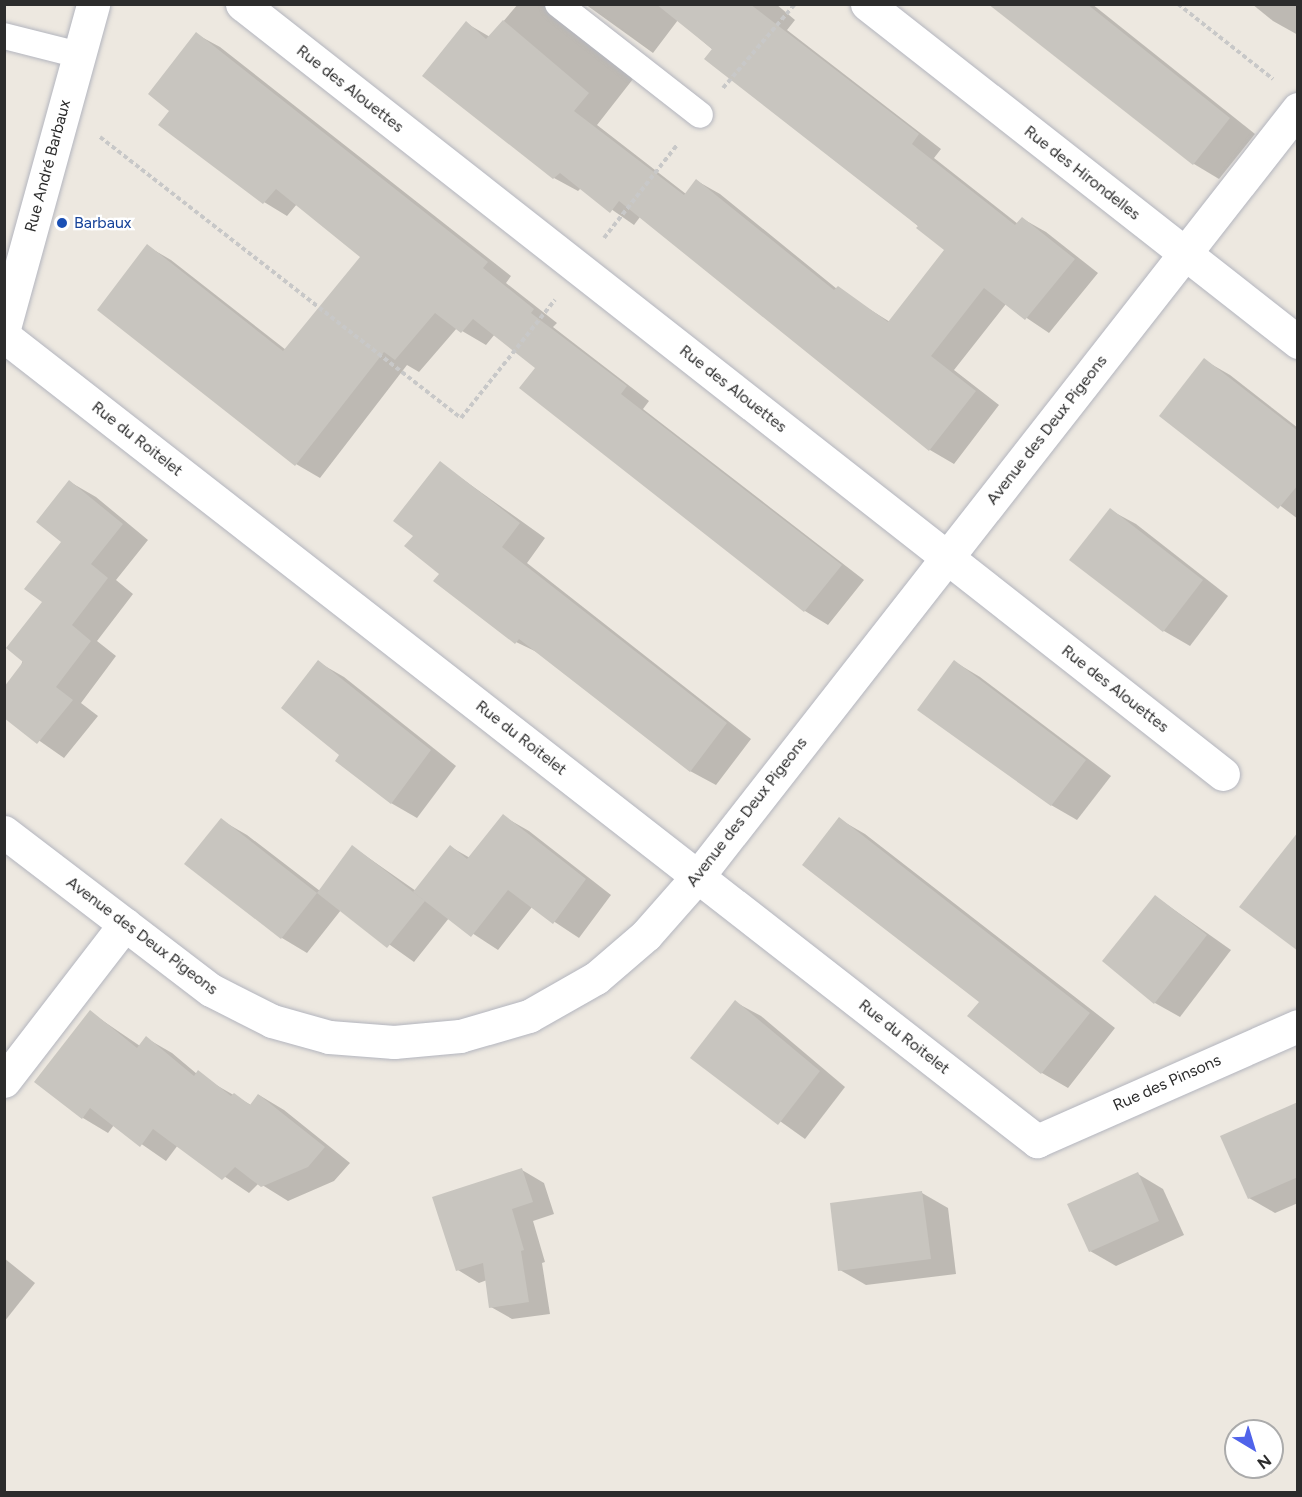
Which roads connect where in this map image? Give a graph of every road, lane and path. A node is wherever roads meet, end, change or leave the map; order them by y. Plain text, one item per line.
1 (93, 4) edge
2 (242, 4) edge
3 (558, 4) edge
4 (795, 4) edge
5 (867, 4) edge
6 (1178, 4) edge
7 (4, 36) edge
8 (79, 55) junction
9 (1288, 96) edge
10 (64, 109) junction
11 (700, 115) junction
12 (1185, 254) junction
13 (579, 269) junction
14 (4, 328) edge
15 (4, 336) edge
16 (1298, 342) edge
17 (947, 557) junction
18 (1223, 774) dead end
19 (4, 832) edge
20 (698, 876) junction
21 (125, 924) junction
22 (1298, 1026) edge
23 (4, 1081) edge
24 (1037, 1141) joint

1 - 8 street, Rue André Barbaux
2 - 13 street, Rue des Alouettes
3 - 11 lane
4 - 11 path
5 - 12 street, Rue des Hirondelles
6 - 9 path
7 - 8 lane
8 - 10 street, Rue André Barbaux
9 - 12 street, Avenue des Deux Pigeons
10 - 13 path
10 - 14 street, Rue André Barbaux
11 - 13 path
12 - 16 street, Rue des Hirondelles
12 - 17 street, Avenue des Deux Pigeons
13 - 17 street, Rue des Alouettes
15 - 20 street, Rue du Roitelet
17 - 18 street, Rue des Alouettes
17 - 20 street, Avenue des Deux Pigeons
19 - 21 street, Avenue des Deux Pigeons
20 - 21 street, Avenue des Deux Pigeons
20 - 24 street, Rue du Roitelet
21 - 23 street
22 - 24 street, Rue des Pinsons

